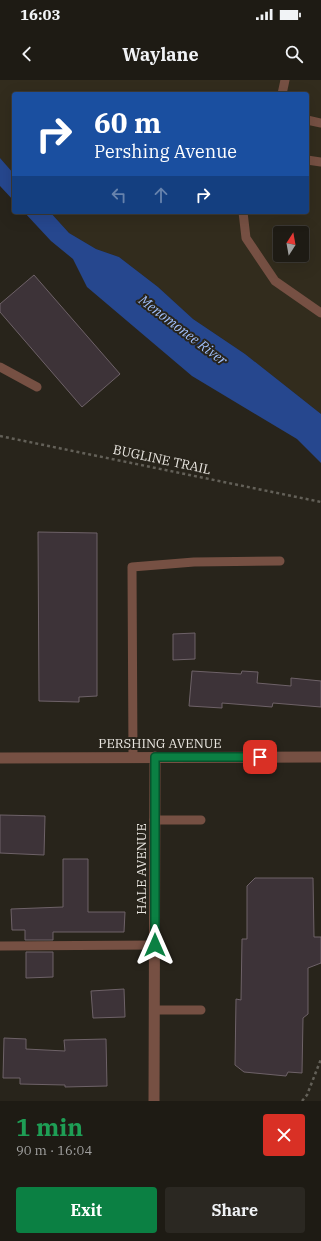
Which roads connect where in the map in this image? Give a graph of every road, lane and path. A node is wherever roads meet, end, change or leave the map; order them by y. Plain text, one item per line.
1 (285, 80) edge
2 (282, 92) edge
3 (309, 120) edge
4 (321, 123) edge
5 (309, 160) edge
6 (321, 162) edge
7 (243, 214) edge
8 (321, 313) edge
9 (0, 367) edge
10 (37, 387) dead end
11 (0, 436) edge
12 (321, 502) edge
13 (280, 561) dead end
14 (321, 756) edge
15 (133, 757) junction
16 (155, 757) junction
17 (0, 758) edge
18 (154, 820) junction
19 (201, 820) dead end
20 (155, 945) junction
21 (0, 946) edge
22 (154, 1010) junction
23 (201, 1010) dead end
24 (321, 1059) edge
25 (154, 1101) edge
26 (302, 1101) edge

1 - 2 lane
3 - 4 lane
5 - 6 lane
7 - 8 lane
9 - 10 lane
11 - 12 path, BUGLINE TRAIL
13 - 15 lane
14 - 16 street, PERSHING AVENUE
15 - 16 street, PERSHING AVENUE
15 - 17 street, PERSHING AVENUE
16 - 18 street, HALE AVENUE
18 - 19 lane
18 - 20 street, HALE AVENUE
20 - 21 lane
20 - 22 street, HALE AVENUE
22 - 23 lane
22 - 25 street, HALE AVENUE
24 - 26 path

